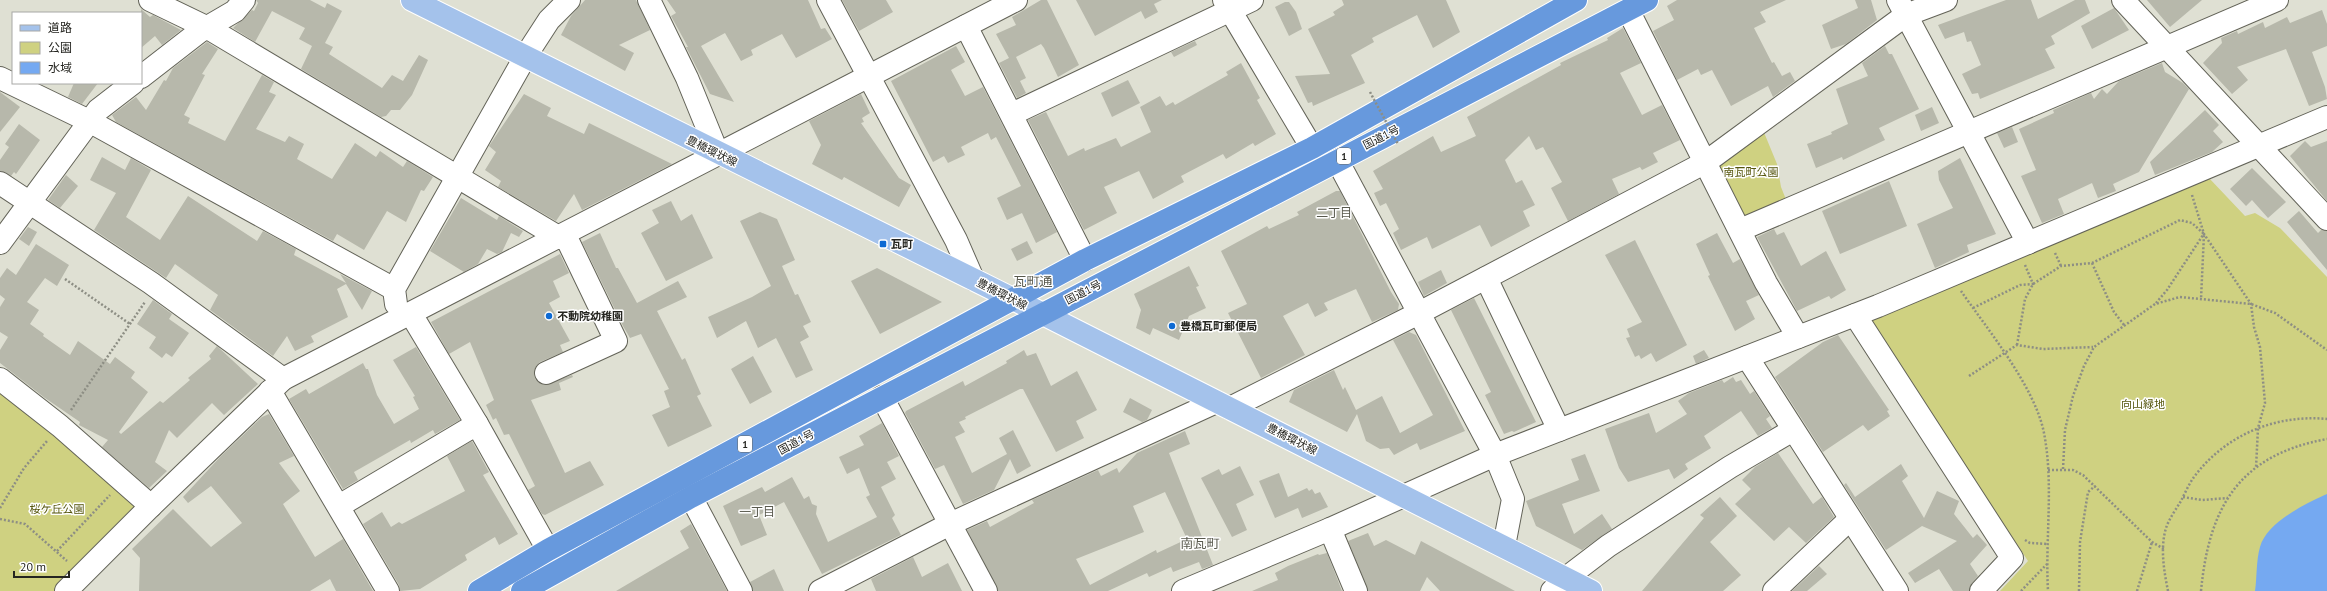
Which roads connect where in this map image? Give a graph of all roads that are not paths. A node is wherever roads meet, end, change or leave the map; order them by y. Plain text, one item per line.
1 (150, 0) edge
2 (244, 0) edge
3 (569, 0) edge
4 (649, 0) edge
5 (828, 0) edge
6 (1252, 0) edge
7 (1576, 0) edge
8 (1647, 0) edge
9 (1946, 0) edge
10 (2124, 0) edge
11 (2277, 0) edge
12 (416, 1) edge
13 (1012, 1) edge
14 (1227, 5) edge
15 (1902, 7) edge
16 (1628, 10) junction
17 (966, 26) junction
18 (208, 28) junction
19 (2166, 47) junction
20 (525, 57) junction
21 (142, 76) edge
22 (870, 77) junction
23 (0, 78) edge
24 (12, 84) edge
25 (13, 84) edge
26 (132, 84) edge
27 (1012, 114) junction
28 (2327, 117) edge
29 (90, 121) junction
30 (1970, 131) junction
31 (2260, 144) junction
32 (1312, 148) junction
33 (718, 154) junction
34 (1337, 160) junction
35 (1706, 162) junction
36 (457, 178) junction
37 (0, 183) edge
38 (28, 203) junction
39 (2327, 219) edge
40 (1740, 230) junction
41 (563, 237) junction
42 (0, 243) edge
43 (2025, 251) junction
44 (1085, 260) junction
45 (1486, 278) junction
46 (973, 279) junction
47 (394, 289) junction
48 (1013, 299) junction
49 (1419, 312) junction
50 (1041, 313) junction
51 (1855, 315) junction
52 (404, 318) junction
53 (1798, 337) junction
54 (1747, 357) junction
55 (546, 373) dead end
56 (0, 378) edge
57 (277, 385) junction
58 (882, 397) junction
59 (1223, 405) junction
60 (476, 424) junction
61 (1559, 430) junction
62 (1793, 430) junction
63 (1495, 455) junction
64 (1404, 495) junction
65 (691, 497) junction
66 (151, 506) junction
67 (339, 506) junction
68 (1850, 519) junction
69 (950, 524) junction
70 (1330, 529) junction
71 (1504, 546) junction
72 (548, 550) junction
73 (1219, 584) edge
74 (1559, 584) edge
75 (66, 591) edge
76 (388, 591) edge
77 (479, 591) edge
78 (522, 591) edge
79 (741, 591) edge
80 (820, 591) edge
81 (986, 591) edge
82 (1183, 591) edge
83 (1356, 591) edge
84 (1591, 591) edge
85 (1774, 591) edge
86 (1897, 591) edge
87 (1981, 591) edge

1 - 18 street
2 - 18 street
3 - 20 street
4 - 33 street
5 - 22 street
6 - 14 street
7 - 32 highway, 国道1号 / 1
8 - 16 highway, 国道1号 / 1
9 - 15 street
10 - 19 street
11 - 19 street
12 - 20 main road, 豊橋環状線
13 - 17 street
14 - 27 street
14 - 32 street
15 - 30 street
15 - 35 street
16 - 34 highway, 国道1号 / 1
16 - 35 street
17 - 22 street
17 - 27 street
18 - 21 street
18 - 36 street
19 - 30 street
19 - 31 street
20 - 33 main road, 豊橋環状線
20 - 36 street
22 - 33 street
22 - 46 street
23 - 24 street
25 - 29 street
26 - 29 street
27 - 44 street
28 - 31 street
29 - 38 street
29 - 47 street
30 - 40 street
30 - 43 street
31 - 39 street
31 - 43 street
32 - 44 highway, 国道1号 / 1
33 - 41 street
33 - 46 main road, 豊橋環状線
34 - 49 street
34 - 50 highway, 国道1号 / 1
35 - 40 street
35 - 45 street
36 - 41 street
36 - 47 street
37 - 38 street
38 - 42 street
38 - 57 street
40 - 53 street
41 - 52 street
41 - 55 street
43 - 51 street
44 - 48 highway, 国道1号 / 1
45 - 49 street
45 - 61 street
46 - 48 main road, 豊橋環状線
47 - 52 street
48 - 50 main road, 豊橋環状線
48 - 72 highway, 国道1号 / 1
49 - 59 street
49 - 63 street
50 - 58 highway, 国道1号 / 1
50 - 59 main road, 豊橋環状線
51 - 53 street
51 - 87 street
52 - 57 street
52 - 60 street
53 - 54 street
54 - 61 street
54 - 62 street
56 - 66 street
57 - 66 street
57 - 67 street
58 - 65 highway, 国道1号 / 1
58 - 69 street
59 - 64 main road, 豊橋環状線
59 - 69 street
60 - 67 street
60 - 72 street
61 - 63 street
62 - 68 street
62 - 74 street
63 - 64 street
63 - 71 street
64 - 70 street
64 - 71 main road, 豊橋環状線
65 - 78 highway, 国道1号 / 1
65 - 79 street
66 - 75 street
67 - 76 street
68 - 85 street
68 - 86 street
69 - 80 street
69 - 81 street
70 - 73 street
70 - 83 street
71 - 74 main road, 豊橋環状線
72 - 77 highway, 国道1号 / 1
73 - 82 street
74 - 84 main road, 豊橋環状線

